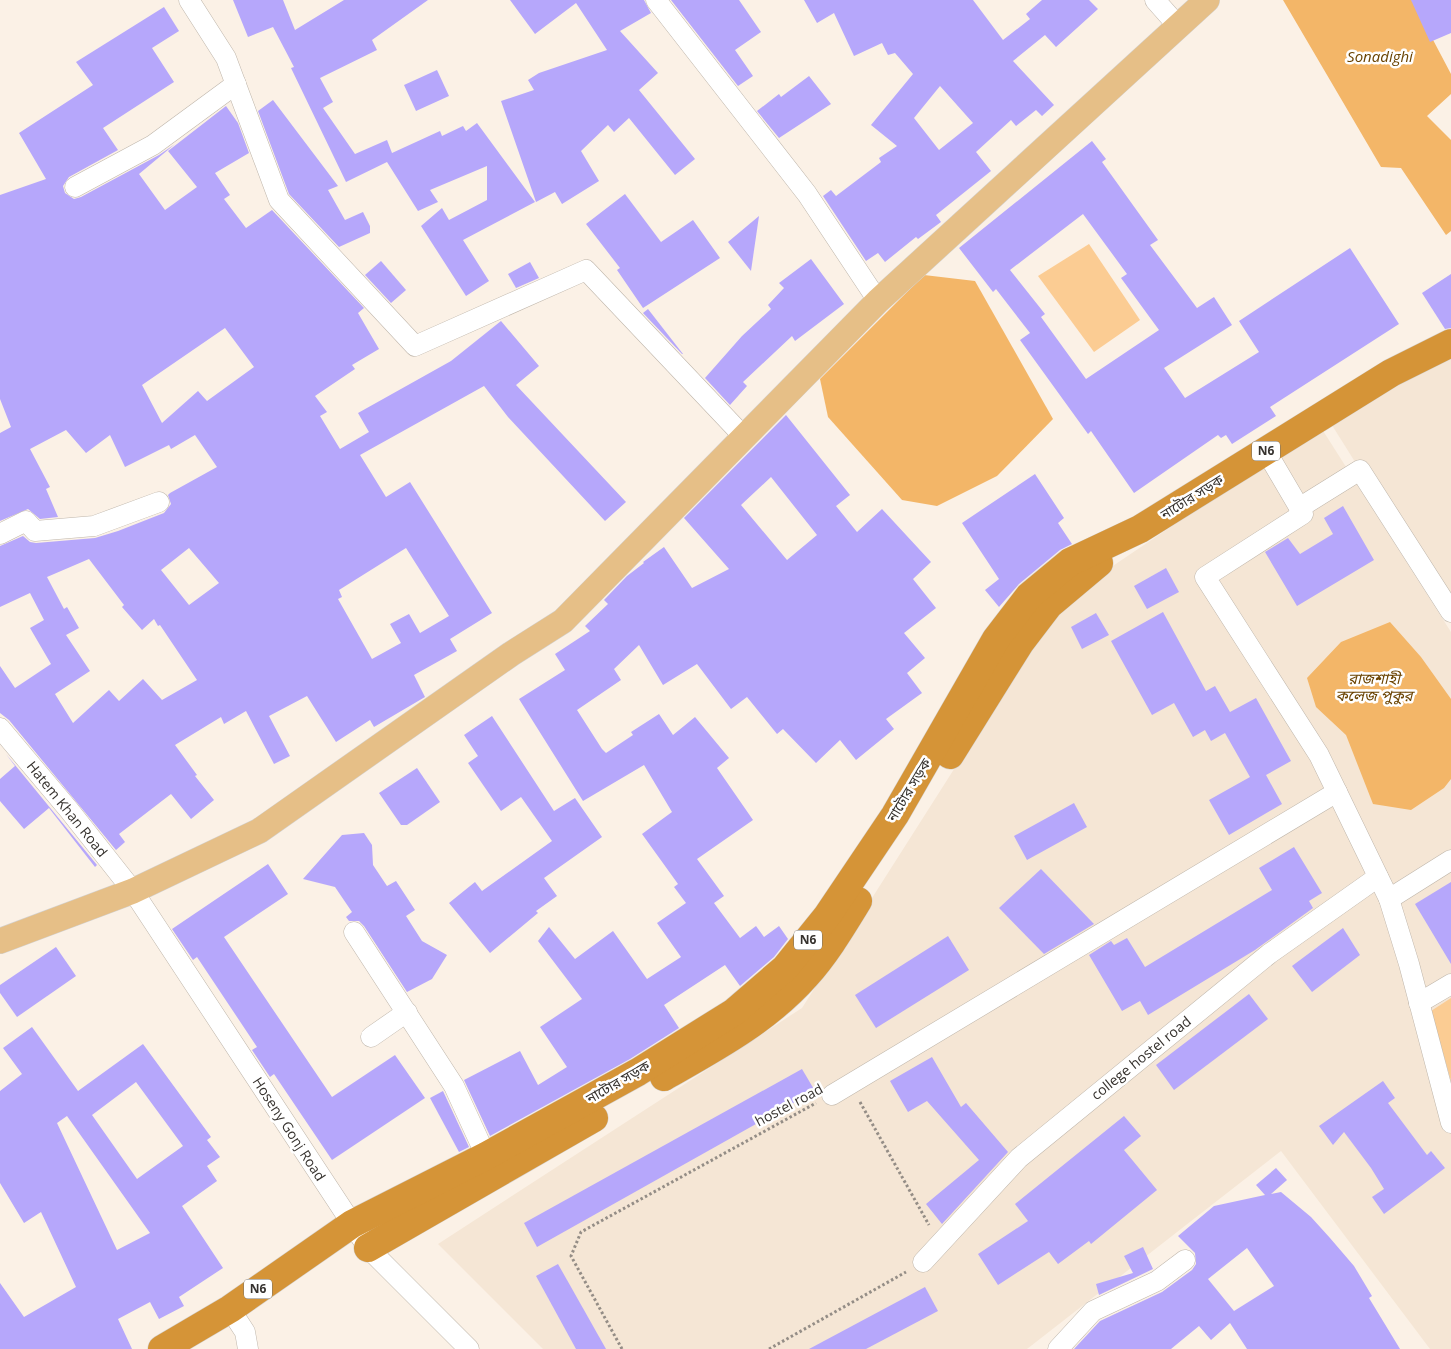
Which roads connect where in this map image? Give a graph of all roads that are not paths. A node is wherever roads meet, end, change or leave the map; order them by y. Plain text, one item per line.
1 (189, 0) edge
2 (656, 0) edge
3 (1155, 0) edge
4 (1206, 0) edge
5 (1178, 26) junction
6 (236, 84) junction
7 (75, 187) dead end
8 (878, 301) junction
9 (1451, 331) edge
10 (1451, 342) edge
11 (1391, 373) junction
12 (745, 438) junction
13 (1266, 451) junction
14 (159, 502) dead end
15 (1299, 508) junction
16 (1140, 529) junction
17 (0, 534) edge
18 (1451, 612) edge
19 (0, 728) edge
20 (1337, 792) junction
21 (1451, 860) edge
22 (1378, 877) junction
23 (133, 891) junction
24 (1389, 899) junction
25 (354, 932) dead end
26 (0, 941) edge
27 (1451, 984) edge
28 (1419, 1004) junction
29 (407, 1012) junction
30 (371, 1037) dead end
31 (832, 1094) road end
32 (1451, 1122) edge
33 (486, 1156) junction
34 (352, 1224) junction
35 (368, 1248) junction
36 (1186, 1260) dead end
37 (923, 1262) road end
38 (230, 1309) junction
39 (162, 1349) edge
40 (248, 1349) edge
41 (469, 1349) edge
42 (1058, 1349) edge

1 - 6 street
2 - 8 street
3 - 5 street
4 - 5 main road
5 - 8 main road
6 - 7 street
6 - 12 street
8 - 12 main road
9 - 11 highway, N6
10 - 11 highway, নাটোর সড়ক / N6
11 - 13 highway, নাটোর সড়ক / N6
12 - 23 main road
13 - 15 street
13 - 16 highway, নাটোর সড়ক / N6
14 - 17 street
15 - 18 street
15 - 20 street
16 - 33 highway, নাটোর সড়ক / N6
16 - 35 highway
19 - 23 street, Hatem Khan Road
20 - 22 street
20 - 31 street
21 - 24 street
22 - 24 street
22 - 37 street, college hostel road
23 - 26 main road
23 - 34 street, Hoseny Gonj Road
24 - 28 street
25 - 29 street
27 - 28 street
28 - 32 street
29 - 30 street
29 - 33 street
33 - 34 highway, নাটোর সড়ক / N6
34 - 35 street, Hoseny Gonj Road
34 - 38 highway, N6
35 - 41 street, Hoseny Gonj Road
36 - 42 street
38 - 39 highway, N6
38 - 40 street

